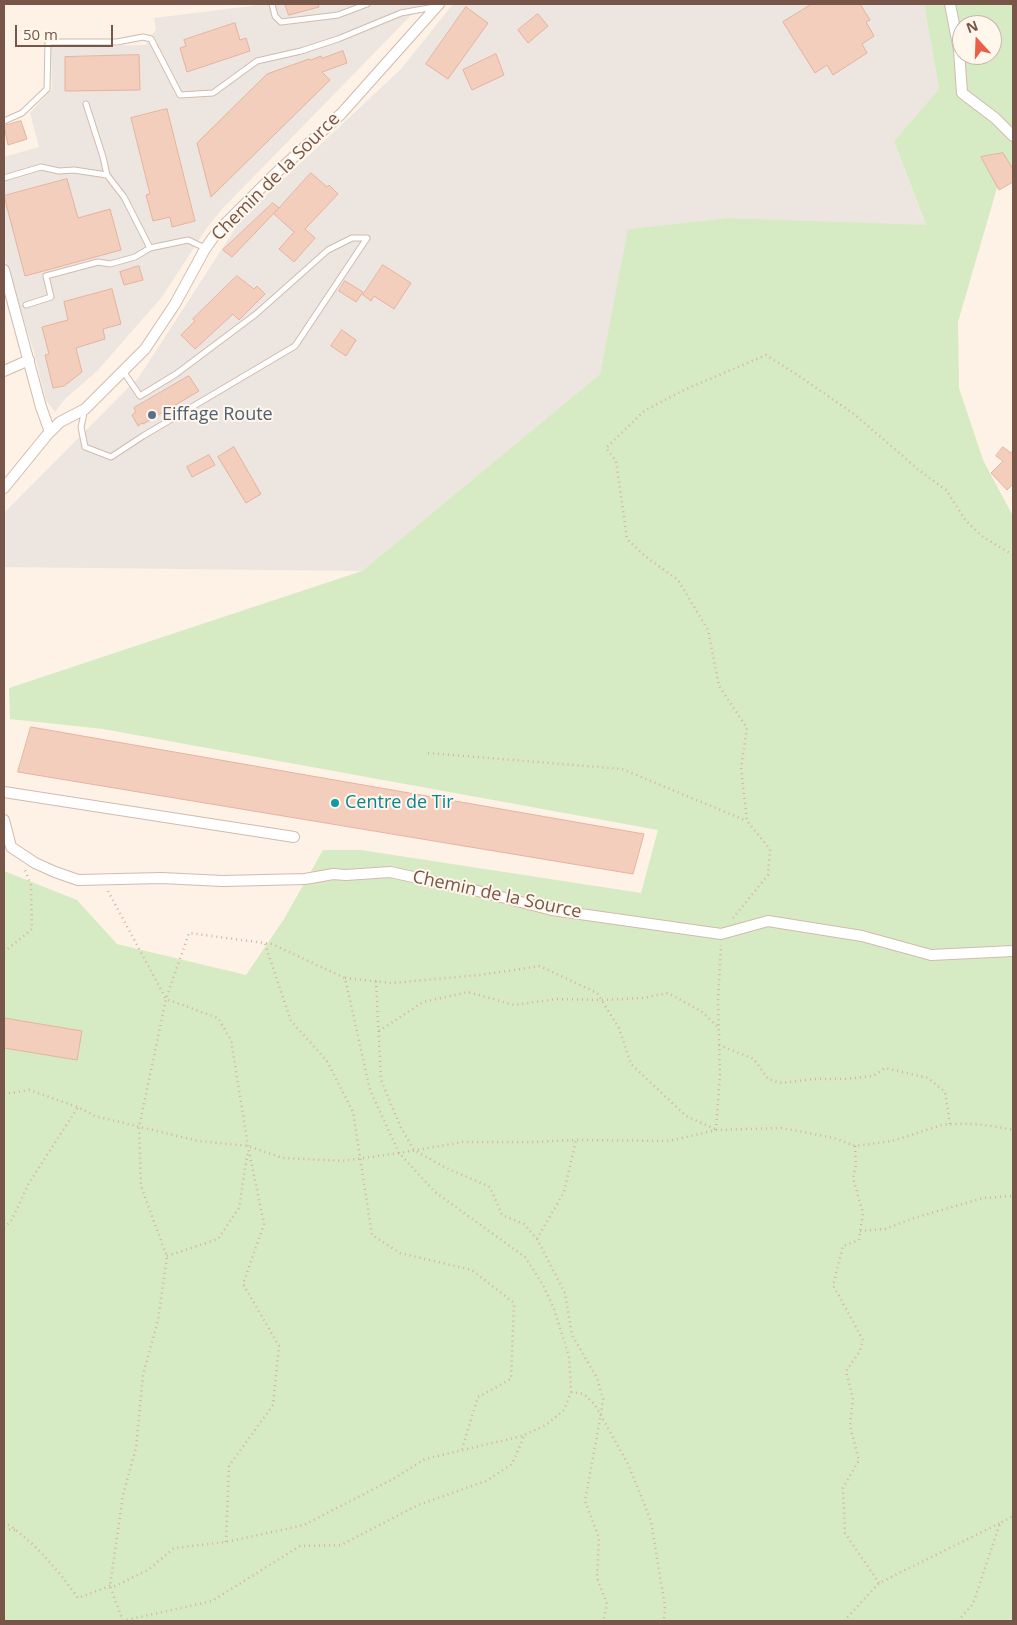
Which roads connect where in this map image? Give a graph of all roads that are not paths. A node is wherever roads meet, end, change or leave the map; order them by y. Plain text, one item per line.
1 (272, 4) edge
2 (367, 4) edge
3 (950, 4) edge
4 (438, 5) edge
5 (86, 104) dead end
6 (4, 120) edge
7 (1013, 136) edge
8 (107, 175) junction
9 (4, 178) edge
10 (150, 248) junction
11 (205, 249) junction
12 (4, 270) edge
13 (26, 305) dead end
14 (29, 360) junction
15 (4, 371) edge
16 (123, 371) junction
17 (85, 409) junction
18 (50, 432) junction
19 (4, 488) edge
20 (4, 792) edge
21 (4, 820) edge
22 (294, 837) dead end
23 (1013, 950) edge

1 - 2 lane
3 - 7 street
4 - 6 lane
4 - 11 street, Chemin de la Source
5 - 8 lane
8 - 9 lane
8 - 10 lane
10 - 11 lane
10 - 13 lane
11 - 16 street, Chemin de la Source
12 - 14 street
14 - 15 street
14 - 18 street
16 - 17 street, Chemin de la Source
16 - 17 lane
17 - 18 street, Chemin de la Source
18 - 19 street, Chemin de la Source
20 - 22 street
21 - 23 street, Chemin de la Source

